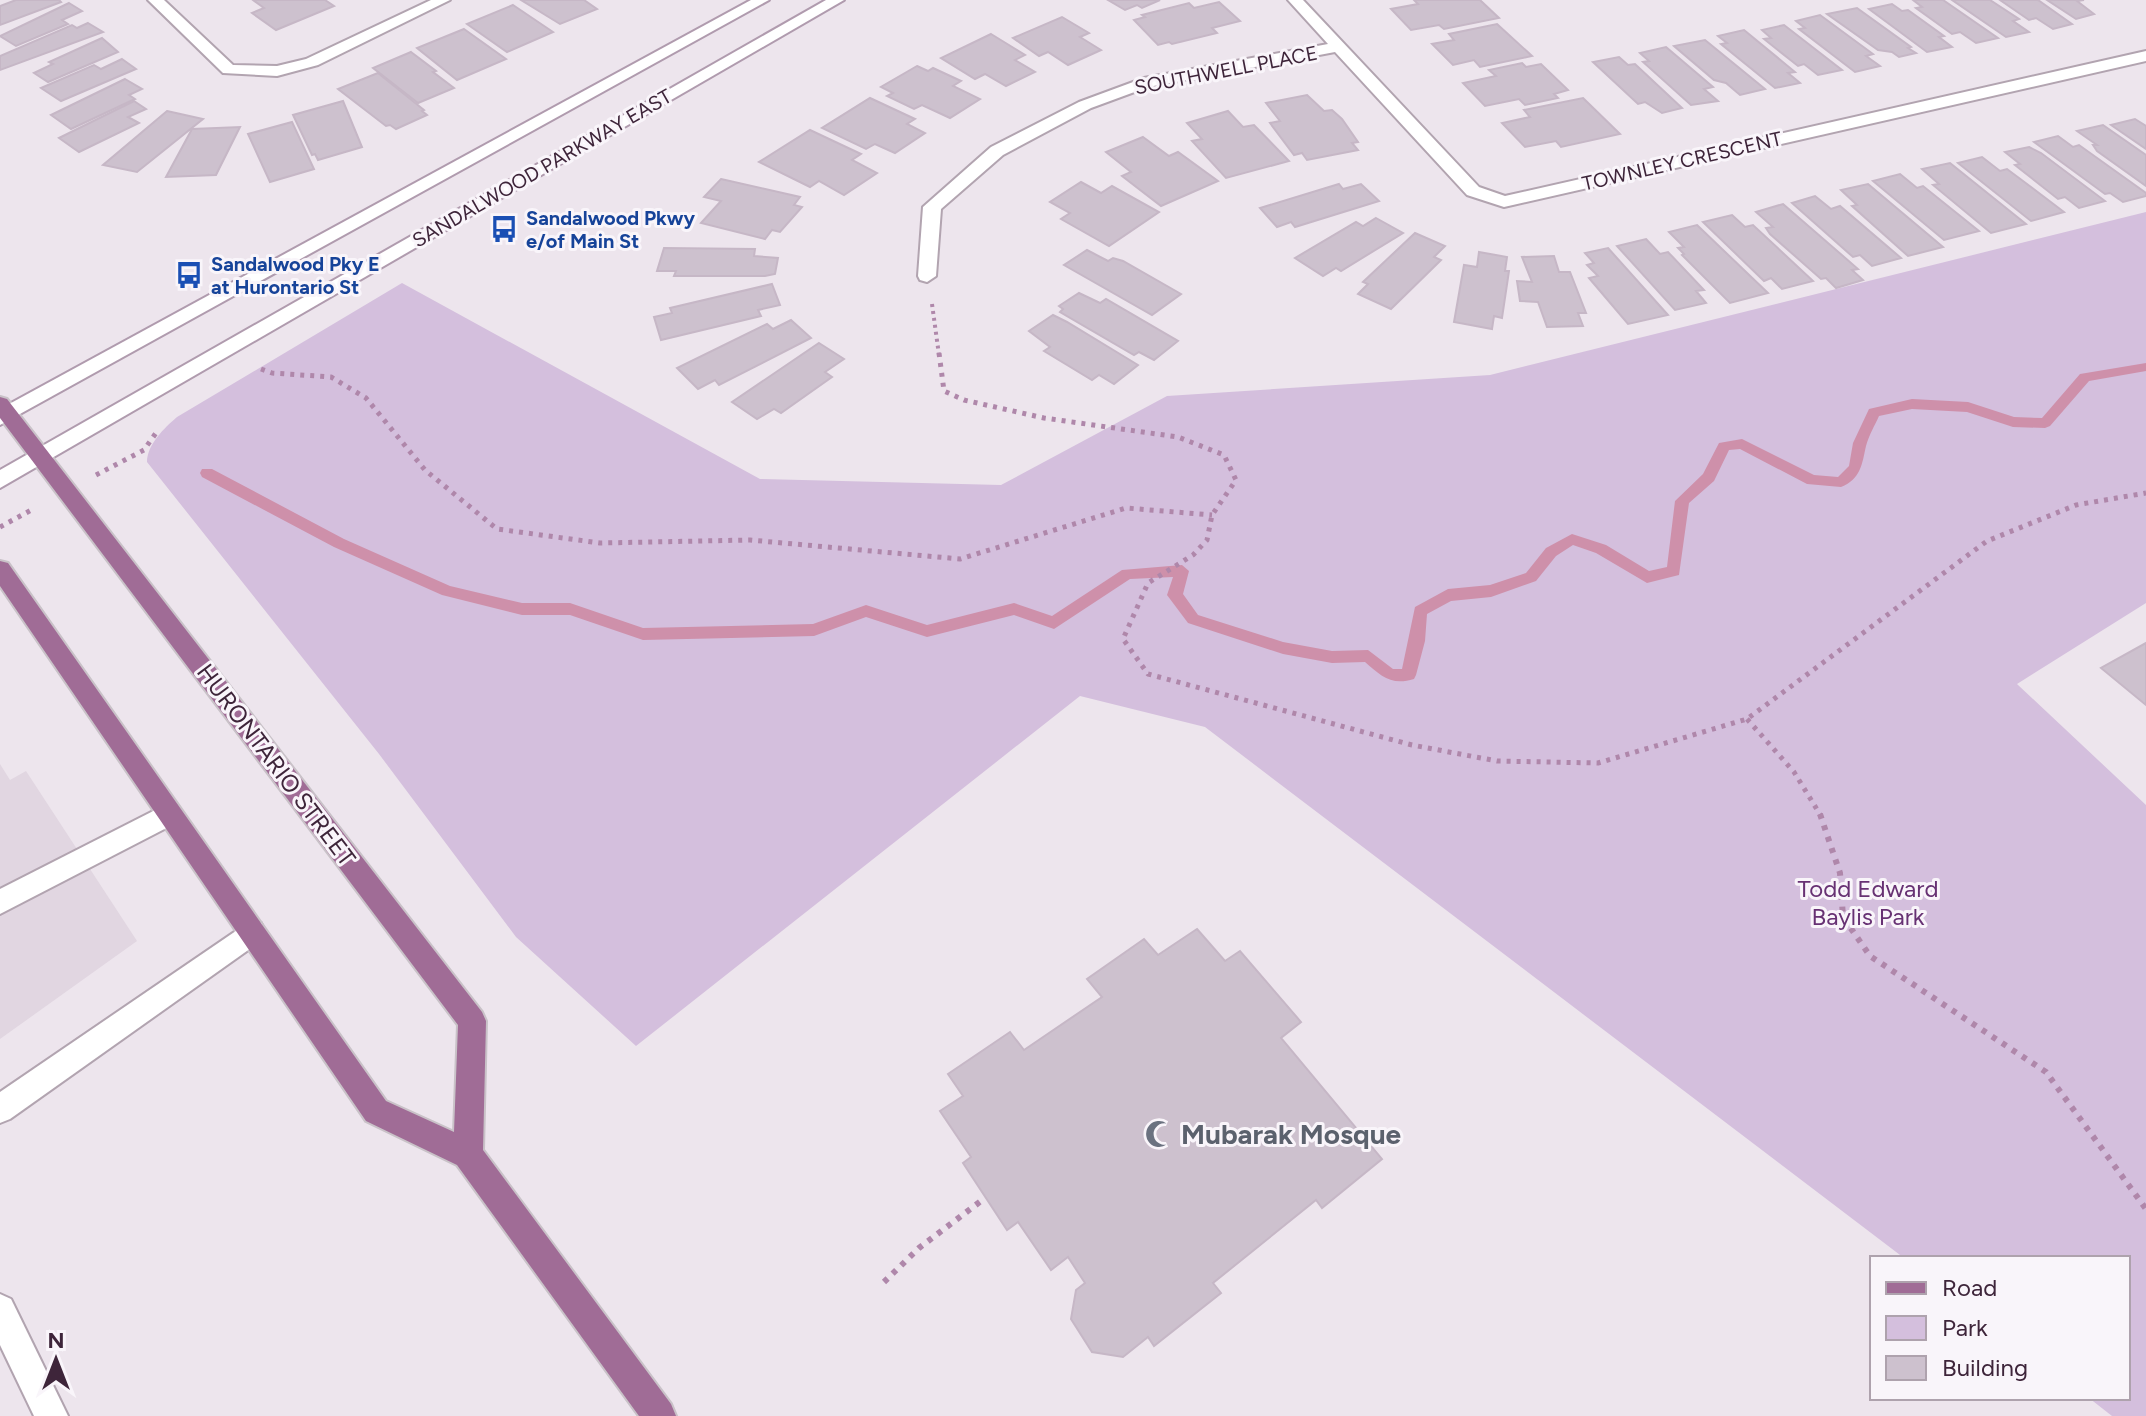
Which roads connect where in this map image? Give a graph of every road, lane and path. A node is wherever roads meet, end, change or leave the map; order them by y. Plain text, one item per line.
1 (155, 0) edge
2 (443, 0) edge
3 (762, 0) edge
4 (837, 0) edge
5 (1295, 0) edge
6 (1337, 47) junction
7 (2146, 56) edge
8 (927, 276) joint
9 (253, 365) dead end
10 (3, 412) edge
11 (40, 457) junction
12 (0, 480) edge
13 (2146, 493) edge
14 (1212, 515) junction
15 (0, 569) edge
16 (1747, 719) junction
17 (169, 814) junction
18 (0, 902) edge
19 (252, 932) junction
20 (0, 1109) edge
21 (468, 1154) junction
22 (985, 1198) dead end
23 (2146, 1209) edge
24 (884, 1282) dead end
25 (0, 1310) edge
26 (51, 1416) edge
27 (659, 1416) edge

1 - 2 street
3 - 10 street, SANDALWOOD PARKWAY EAST
4 - 11 street, SANDALWOOD PARKWAY EAST
5 - 6 street, TOWNLEY CRESCENT
6 - 7 street, TOWNLEY CRESCENT
6 - 8 street, SOUTHWELL PLACE
8 - 14 path
9 - 14 path
10 - 11 main road, HURONTARIO STREET
11 - 12 street, SANDALWOOD PARKWAY EAST
11 - 21 main road, HURONTARIO STREET
13 - 16 path
14 - 16 path
15 - 17 main road
16 - 23 path
17 - 18 street
17 - 19 main road
19 - 20 street
19 - 21 main road
21 - 27 main road
22 - 24 path
25 - 26 street

